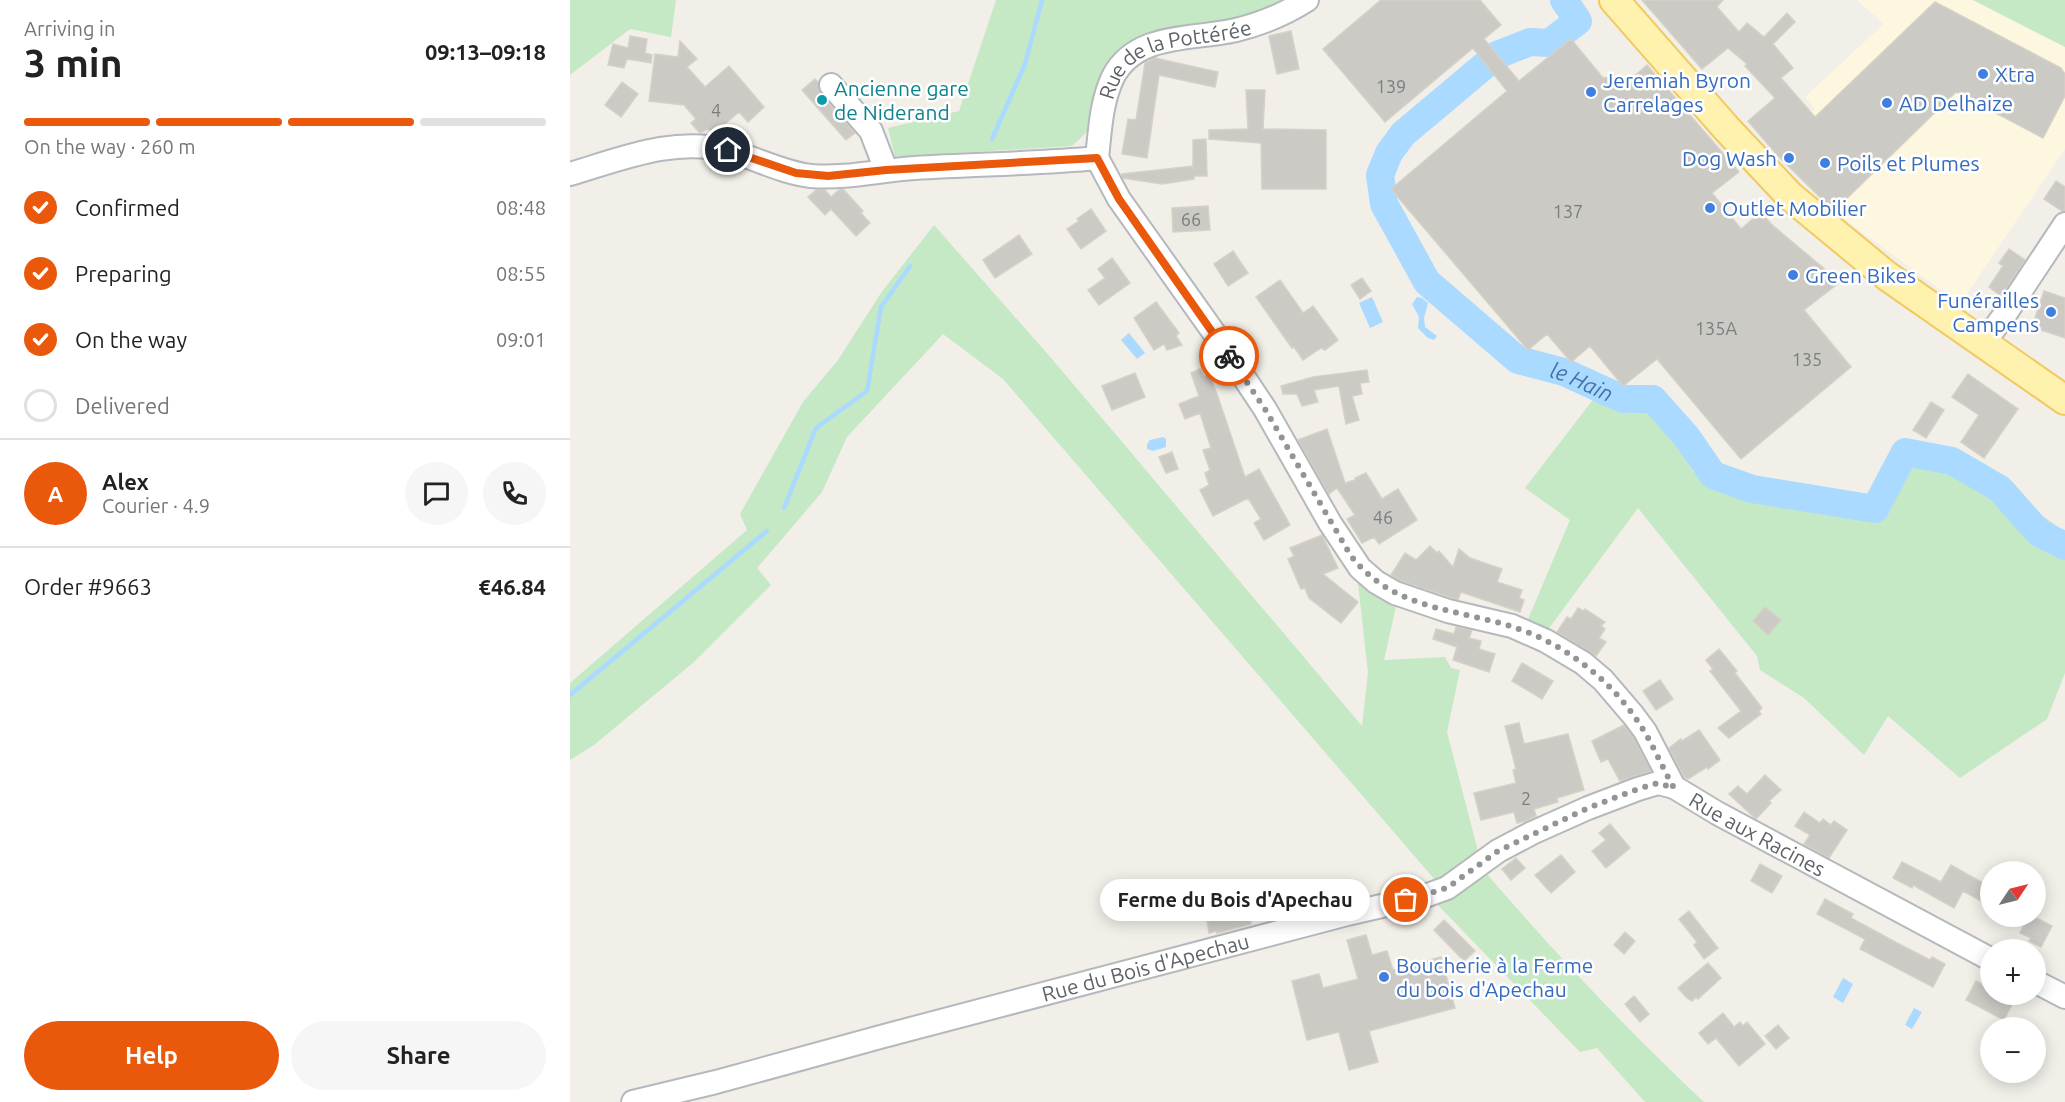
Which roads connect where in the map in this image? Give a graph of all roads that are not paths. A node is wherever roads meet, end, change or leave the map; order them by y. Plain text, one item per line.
1 (1307, 0) edge
2 (1614, 0) edge
3 (831, 85) dead end
4 (1097, 158) junction
5 (886, 170) junction
6 (570, 174) edge
7 (2065, 224) edge
8 (1983, 344) junction
9 (2065, 400) edge
10 (1674, 788) junction
11 (1980, 954) edge
12 (2046, 987) edge
13 (2065, 997) edge
14 (633, 1102) edge

1 - 4 street, Rue de la Pottérée
2 - 8 main road
3 - 5 street
4 - 5 street
4 - 10 street, Rue aux Racines
5 - 6 street
7 - 8 street
8 - 9 main road
10 - 11 street, Rue aux Racines
10 - 14 street, Rue du Bois d'Apechau
12 - 13 street

